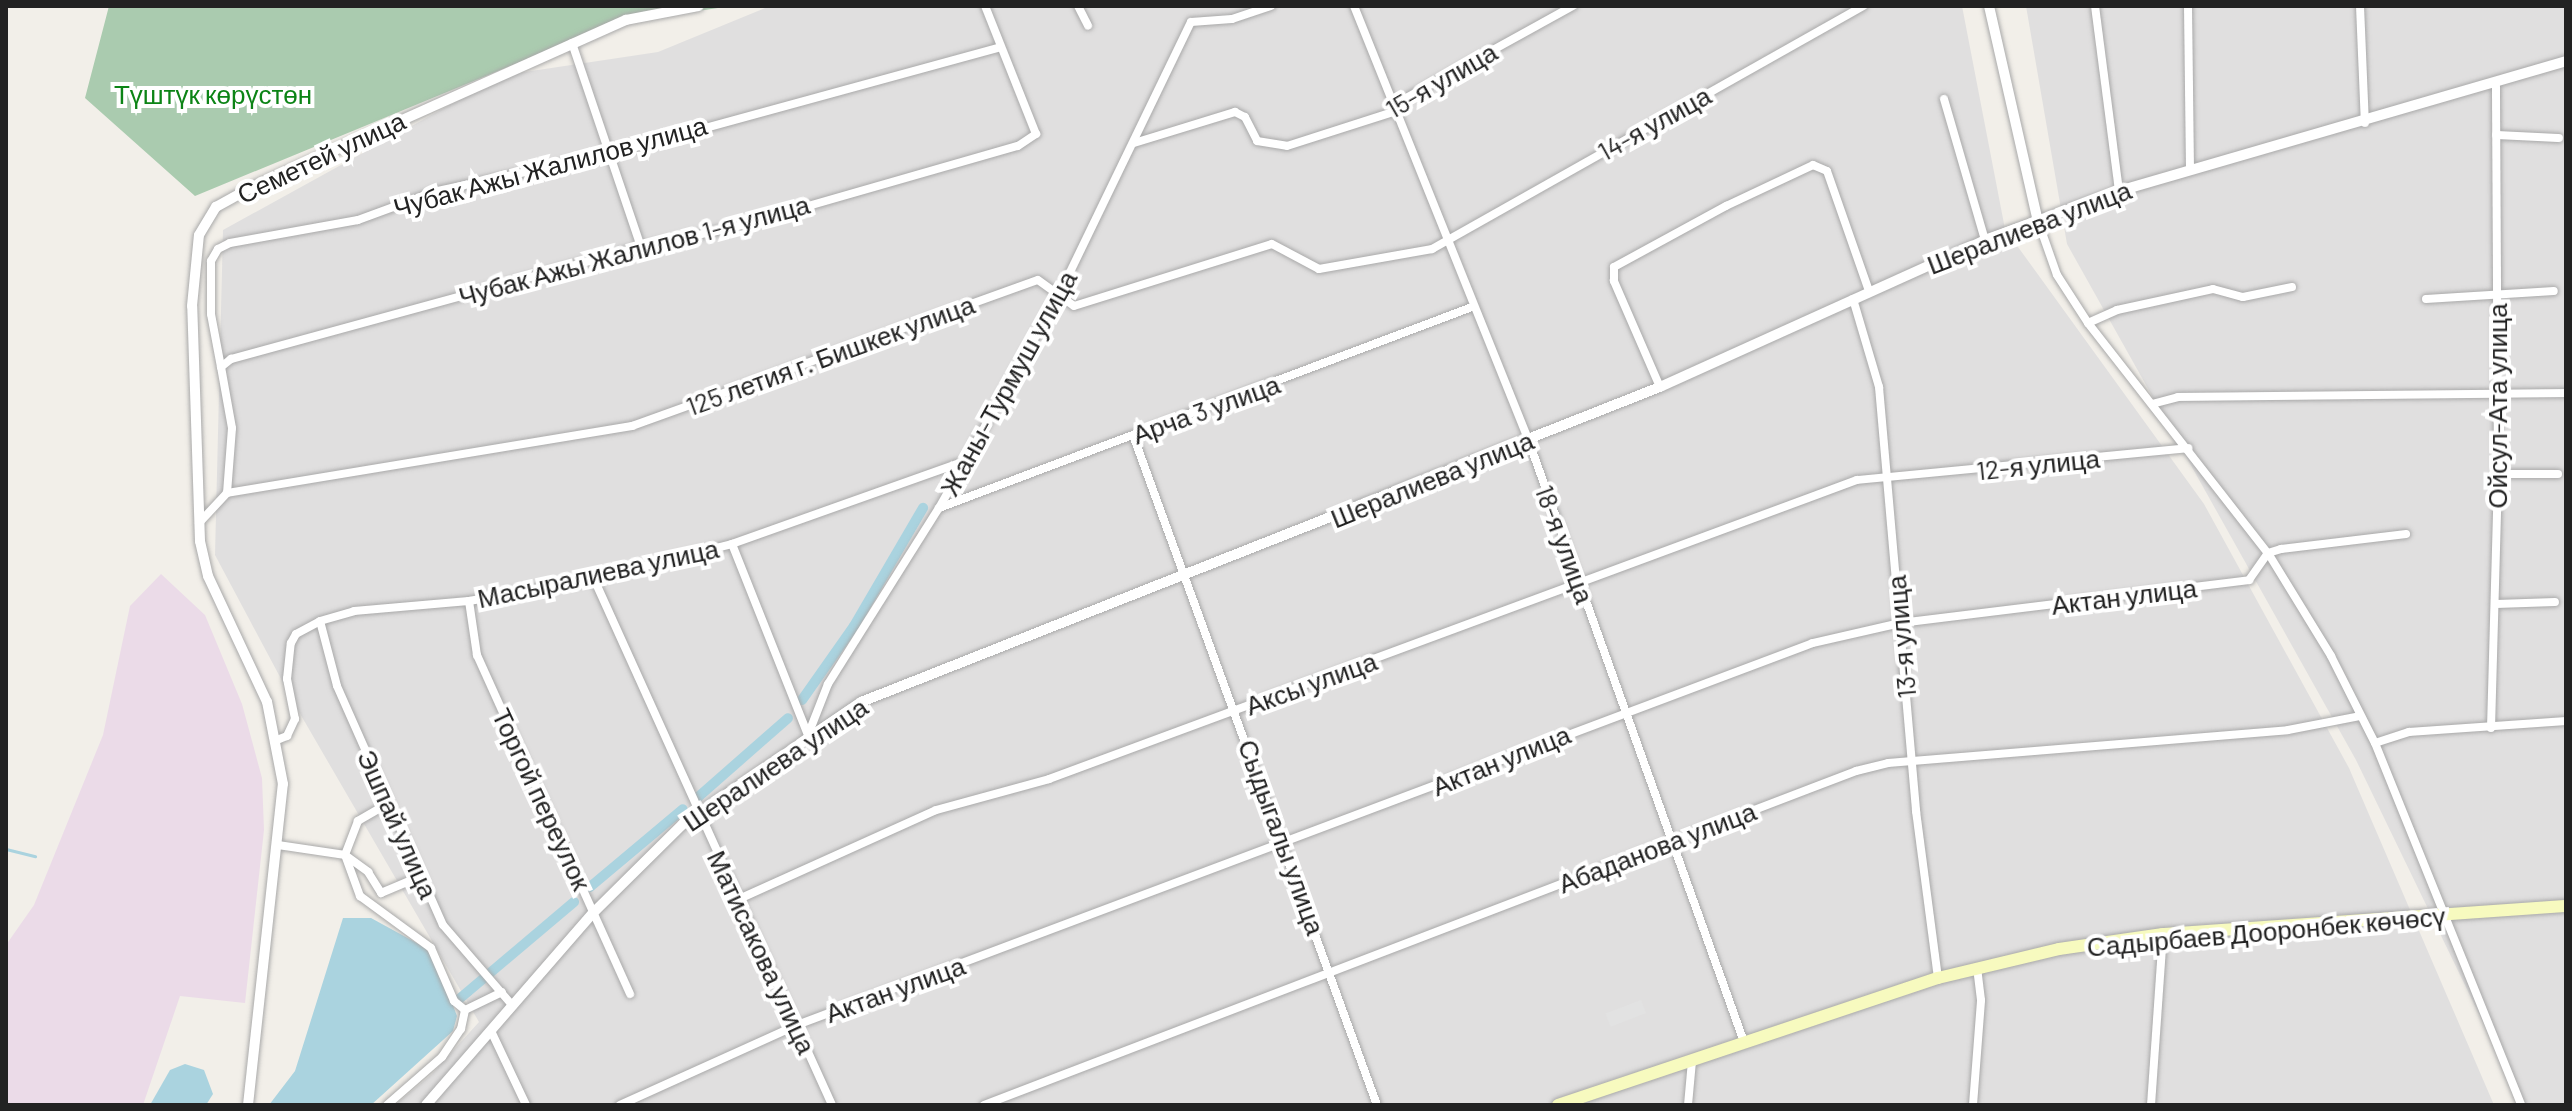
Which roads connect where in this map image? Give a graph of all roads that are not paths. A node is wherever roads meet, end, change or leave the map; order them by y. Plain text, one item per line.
1 (699, 6) edge
2 (985, 6) edge
3 (1078, 6) edge
4 (1271, 6) edge
5 (1354, 6) edge
6 (1573, 6) edge
7 (1863, 6) edge
8 (1989, 6) edge
9 (2095, 6) edge
10 (2188, 6) edge
11 (2360, 6) edge
12 (1088, 26) dead end
13 (572, 43) junction
14 (1000, 47) junction
15 (2566, 61) edge
16 (2496, 84) junction
17 (1944, 99) dead end
18 (1393, 112) junction
19 (2365, 123) junction
20 (2496, 135) junction
21 (2559, 138) dead end
22 (1134, 143) junction
23 (610, 154) junction
24 (2190, 170) junction
25 (2119, 191) junction
26 (2038, 221) junction
27 (1445, 239) junction
28 (1985, 240) junction
29 (641, 247) junction
30 (2292, 287) dead end
31 (1869, 291) junction
32 (2554, 291) dead end
33 (2496, 294) junction
34 (1059, 295) junction
35 (1853, 299) junction
36 (2426, 299) dead end
37 (1472, 307) junction
38 (2088, 323) junction
39 (221, 367) junction
40 (1660, 387) junction
41 (2566, 393) edge
42 (2495, 394) junction
43 (2152, 404) junction
44 (1133, 435) junction
45 (1528, 439) junction
46 (2188, 448) junction
47 (961, 462) junction
48 (2498, 474) junction
49 (2558, 474) dead end
50 (1888, 480) junction
51 (227, 493) junction
52 (939, 508) junction
53 (199, 523) junction
54 (2406, 534) dead end
55 (732, 544) junction
56 (2268, 553) junction
57 (1187, 574) junction
58 (594, 579) junction
59 (1579, 585) junction
60 (469, 601) junction
61 (2555, 602) dead end
62 (2496, 604) junction
63 (320, 621) junction
64 (1900, 623) junction
65 (1626, 710) junction
66 (1237, 711) junction
67 (2360, 716) junction
68 (2566, 721) edge
69 (2491, 728) junction
70 (808, 735) junction
71 (277, 740) junction
72 (2375, 743) junction
73 (1912, 761) junction
74 (391, 811) junction
75 (697, 813) junction
76 (1675, 841) junction
77 (278, 845) junction
78 (1284, 845) junction
79 (345, 855) junction
80 (421, 876) junction
81 (739, 899) junction
82 (2566, 906) edge
83 (593, 913) junction
84 (2442, 916) junction
85 (2163, 934) junction
86 (1977, 967) junction
87 (1330, 972) junction
88 (1938, 978) junction
89 (502, 992) junction
90 (630, 994) dead end
91 (513, 1006) junction
92 (465, 1010) junction
93 (797, 1025) junction
94 (492, 1033) junction
95 (1744, 1042) junction
96 (1692, 1061) junction
97 (248, 1105) edge
98 (387, 1105) edge
99 (426, 1105) edge
100 (526, 1105) edge
101 (620, 1105) edge
102 (832, 1105) edge
103 (984, 1105) edge
104 (1377, 1105) edge
105 (1558, 1105) edge
106 (1688, 1105) edge
107 (1973, 1105) edge
108 (2151, 1105) edge
109 (2521, 1105) edge

1 - 13 street, Семетей улица
2 - 14 street, Чубак Ажы Жалилов 1-я улица
3 - 12 street
4 - 22 street, Жаны-Турмуш улица
5 - 18 street, 18-я улица
6 - 18 street, 15-я улица
7 - 27 street, 14-я улица
8 - 26 street
9 - 25 street
10 - 24 street
11 - 19 street
13 - 23 street
13 - 53 street, Семетей улица
14 - 23 street, Чубак Ажы Жалилов улица
14 - 29 street, Чубак Ажы Жалилов 1-я улица
15 - 16 street, Шералиева улица
16 - 19 street, Шералиева улица
16 - 20 street, Ойсул-Ата улица
17 - 28 street
18 - 22 street, 15-я улица
18 - 27 street, 18-я улица
19 - 24 street, Шералиева улица
20 - 21 street
20 - 33 street, Ойсул-Ата улица
22 - 34 street, Жаны-Турмуш улица
23 - 29 street
23 - 39 street, Чубак Ажы Жалилов улица
24 - 25 street, Шералиева улица
25 - 26 street, Шералиева улица
26 - 28 street, Шералиева улица
26 - 38 street
27 - 34 street, 125 летия г. Бишкек улица
27 - 37 street, 18-я улица
28 - 31 street, Шералиева улица
29 - 39 street, Чубак Ажы Жалилов 1-я улица
30 - 38 street
31 - 35 street, Шералиева улица
31 - 40 street
32 - 33 street
33 - 36 street
33 - 42 street, Ойсул-Ата улица
34 - 47 street, Жаны-Турмуш улица
34 - 51 street, 125 летия г. Бишкек улица
35 - 40 street, Шералиева улица
35 - 50 street, 13-я улица
37 - 44 street, Арча 3 улица
37 - 45 street, 18-я улица
38 - 43 street
39 - 51 street
40 - 45 street, Шералиева улица
41 - 42 street
42 - 43 street
42 - 48 street, Ойсул-Ата улица
43 - 46 street
44 - 52 street, Арча 3 улица
44 - 57 street, Сыдыгалы улица
45 - 57 street, Шералиева улица
45 - 59 street, 18-я улица
46 - 50 street, 12-я улица
46 - 56 street
47 - 52 street, Жаны-Турмуш улица
47 - 55 street, Масыралиева улица
48 - 49 street
48 - 62 street, Ойсул-Ата улица
50 - 59 street, Аксы улица
50 - 64 street, 13-я улица
51 - 53 street
52 - 70 street, Жаны-Турмуш улица
53 - 71 street, Семетей улица
54 - 56 street
55 - 58 street, Масыралиева улица
55 - 70 street
56 - 64 street, Актан улица
56 - 67 street
57 - 66 street, Сыдыгалы улица
57 - 70 street, Шералиева улица
58 - 60 street, Масыралиева улица
58 - 75 street, Матисакова улица
59 - 65 street, 18-я улица
59 - 66 street, Аксы улица
60 - 63 street, Масыралиева улица
60 - 83 street, Торгой переулок
61 - 62 street
62 - 69 street, Ойсул-Ата улица
63 - 71 street, Масыралиева улица
63 - 74 street, Эшпай улица
64 - 65 street, Актан улица
64 - 73 street, 13-я улица
65 - 76 street, 18-я улица
65 - 78 street, Актан улица
66 - 78 street, Сыдыгалы улица
66 - 81 street, Аксы улица
67 - 72 street
67 - 73 street, Абаданова улица
68 - 69 street
69 - 72 street
70 - 75 street, Шералиева улица
71 - 77 street, Семетей улица
72 - 84 street
73 - 76 street, Абаданова улица
73 - 88 street, 13-я улица
74 - 79 street
74 - 80 street, Эшпай улица
75 - 81 street, Матисакова улица
75 - 83 street, Шералиева улица
76 - 87 street, Абаданова улица
76 - 95 street, 18-я улица
77 - 79 street
77 - 97 street, Семетей улица
78 - 87 street, Сыдыгалы улица
78 - 93 street, Актан улица
79 - 80 street
79 - 92 street
80 - 89 street, Эшпай улица
81 - 93 street, Матисакова улица
82 - 84 main road, Садырбаев Дооронбек көчөсү
83 - 90 street, Торгой переулок
83 - 91 street, Шералиева улица
84 - 85 main road, Садырбаев Дооронбек көчөсү
84 - 109 street
85 - 86 main road, Садырбаев Дооронбек көчөсү
85 - 108 street
86 - 88 main road, Садырбаев Дооронбек көчөсү
86 - 107 street
87 - 103 street, Абаданова улица
87 - 104 street, Сыдыгалы улица
88 - 95 main road, Садырбаев Дооронбек көчөсү
89 - 91 street, Эшпай улица
89 - 92 street
91 - 94 street, Шералиева улица
92 - 98 street
93 - 101 street, Актан улица
93 - 102 street, Матисакова улица
94 - 99 street, Шералиева улица
94 - 100 street
95 - 96 main road, Садырбаев Дооронбек көчөсү
96 - 105 main road, Садырбаев Дооронбек көчөсү
96 - 106 street

